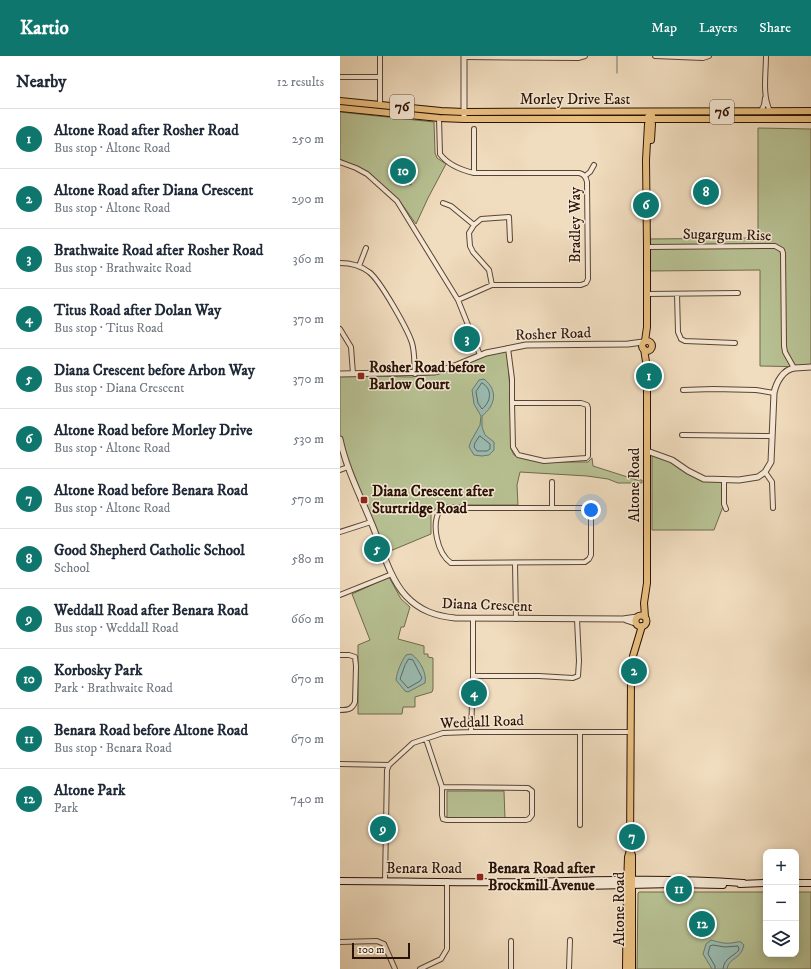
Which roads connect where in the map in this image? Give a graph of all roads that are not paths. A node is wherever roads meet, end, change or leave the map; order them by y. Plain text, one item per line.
1 (380, 56) edge
2 (585, 56) edge
3 (655, 56) edge
4 (709, 56) edge
5 (766, 56) edge
6 (464, 57) edge
7 (340, 77) edge
8 (380, 77) junction
9 (766, 90) junction
10 (340, 101) edge
11 (380, 104) junction
12 (340, 108) edge
13 (761, 111) junction
14 (770, 111) junction
15 (811, 111) edge
16 (464, 112) junction
17 (634, 112) junction
18 (661, 112) junction
19 (439, 118) junction
20 (464, 119) junction
21 (649, 119) junction
22 (811, 119) edge
23 (474, 129) dead end
24 (340, 162) edge
25 (594, 165) dead end
26 (474, 173) junction
27 (585, 176) junction
28 (443, 203) dead end
29 (474, 225) junction
30 (510, 240) dead end
31 (647, 247) junction
32 (366, 248) dead end
33 (340, 263) edge
34 (358, 266) junction
35 (492, 285) junction
36 (738, 293) dead end
37 (647, 294) junction
38 (677, 294) junction
39 (458, 300) junction
40 (340, 329) edge
41 (735, 343) dead end
42 (646, 345) junction
43 (508, 348) junction
44 (480, 355) junction
45 (794, 368) junction
46 (811, 368) edge
47 (340, 374) edge
48 (353, 374) junction
49 (415, 374) junction
50 (683, 390) dead end
51 (774, 393) junction
52 (512, 403) junction
53 (682, 435) dead end
54 (772, 436) junction
55 (340, 439) edge
56 (647, 454) junction
57 (348, 467) junction
58 (340, 470) edge
59 (765, 472) junction
60 (724, 479) junction
61 (552, 482) dead end
62 (552, 508) junction
63 (774, 508) dead end
64 (726, 509) dead end
65 (371, 522) junction
66 (340, 532) edge
67 (515, 563) junction
68 (392, 574) junction
69 (340, 595) edge
70 (644, 603) junction
71 (645, 617) junction
72 (473, 619) junction
73 (516, 619) junction
74 (577, 619) junction
75 (638, 621) junction
76 (340, 655) edge
77 (473, 676) junction
78 (340, 710) edge
79 (471, 732) junction
80 (580, 732) junction
81 (631, 732) junction
82 (426, 739) junction
83 (340, 764) edge
84 (389, 765) junction
85 (442, 787) junction
86 (580, 825) dead end
87 (340, 881) edge
88 (385, 881) junction
89 (447, 881) junction
90 (630, 882) junction
91 (763, 883) edge
92 (799, 883) edge
93 (811, 883) edge
94 (570, 940) dead end
95 (511, 941) dead end
96 (340, 942) edge
97 (395, 969) edge
98 (420, 969) edge
99 (510, 969) edge
100 (569, 969) edge
101 (626, 969) edge
102 (632, 969) edge

1 - 8 street
2 - 6 street
3 - 4 street
5 - 9 street
6 - 16 street
7 - 8 street
8 - 11 street
9 - 13 street
9 - 14 street
10 - 11 main road, Morley Drive East / 76
11 - 16 main road, Morley Drive East / 76
12 - 19 main road, Morley Drive East / 76
13 - 14 main road, Morley Drive East / 76
13 - 18 main road, Morley Drive East / 76
14 - 15 main road, Morley Drive East / 76
16 - 17 main road, Morley Drive East / 76
16 - 20 street
17 - 18 main road, Morley Drive East / 76
17 - 21 main road
18 - 21 main road
19 - 20 main road, Morley Drive East / 76
19 - 26 street, Bradley Way
20 - 21 main road, Morley Drive East / 76
21 - 22 main road, Morley Drive East / 76
21 - 31 main road, Altone Road
23 - 26 street
24 - 39 street
25 - 27 street
26 - 27 street, Bradley Way
27 - 35 street, Bradley Way
28 - 29 street
29 - 30 street
29 - 35 street
31 - 37 main road, Altone Road
31 - 45 street, Sugargum Rise
32 - 34 street
33 - 34 street
34 - 49 street
35 - 39 street, Bradley Way
36 - 38 street
37 - 38 street
37 - 42 main road, Altone Road
38 - 41 street
39 - 44 street
40 - 48 street
42 - 43 street, Rosher Road
42 - 56 main road, Altone Road
43 - 44 street, Rosher Road
43 - 52 street
44 - 49 street, Rosher Road
45 - 46 street
45 - 51 street
47 - 48 street, Rosher Road
48 - 49 street, Rosher Road
50 - 51 street
51 - 54 street
52 - 52 street
53 - 54 street
54 - 59 street
55 - 57 street, Diana Crescent
56 - 60 street
56 - 70 main road, Altone Road
57 - 58 street
57 - 65 street, Diana Crescent
59 - 60 street
59 - 63 street
60 - 64 street
61 - 62 street
62 - 67 street
62 - 67 street
65 - 66 street
65 - 68 street, Diana Crescent
67 - 73 street
68 - 69 street
68 - 72 street, Diana Crescent
70 - 71 main road, Altone Road
70 - 75 main road, Altone Road
71 - 75 main road
71 - 75 main road
72 - 73 street, Diana Crescent
72 - 77 street
73 - 74 street, Diana Crescent
74 - 75 street, Diana Crescent
74 - 77 street
75 - 81 main road, Altone Road
76 - 78 street
77 - 79 street
79 - 80 street, Weddall Road
79 - 82 street, Weddall Road
80 - 81 street, Weddall Road
80 - 86 street
81 - 90 main road, Altone Road
82 - 84 street, Weddall Road
82 - 85 street
83 - 84 street
84 - 88 street
85 - 85 street
87 - 88 main road, Benara Road
88 - 89 main road, Benara Road
89 - 90 main road, Benara Road
89 - 98 street
90 - 91 main road, Benara Road
90 - 101 main road, Altone Road
90 - 102 main road, Altone Road
92 - 93 main road
94 - 100 street
95 - 99 street
96 - 97 street

